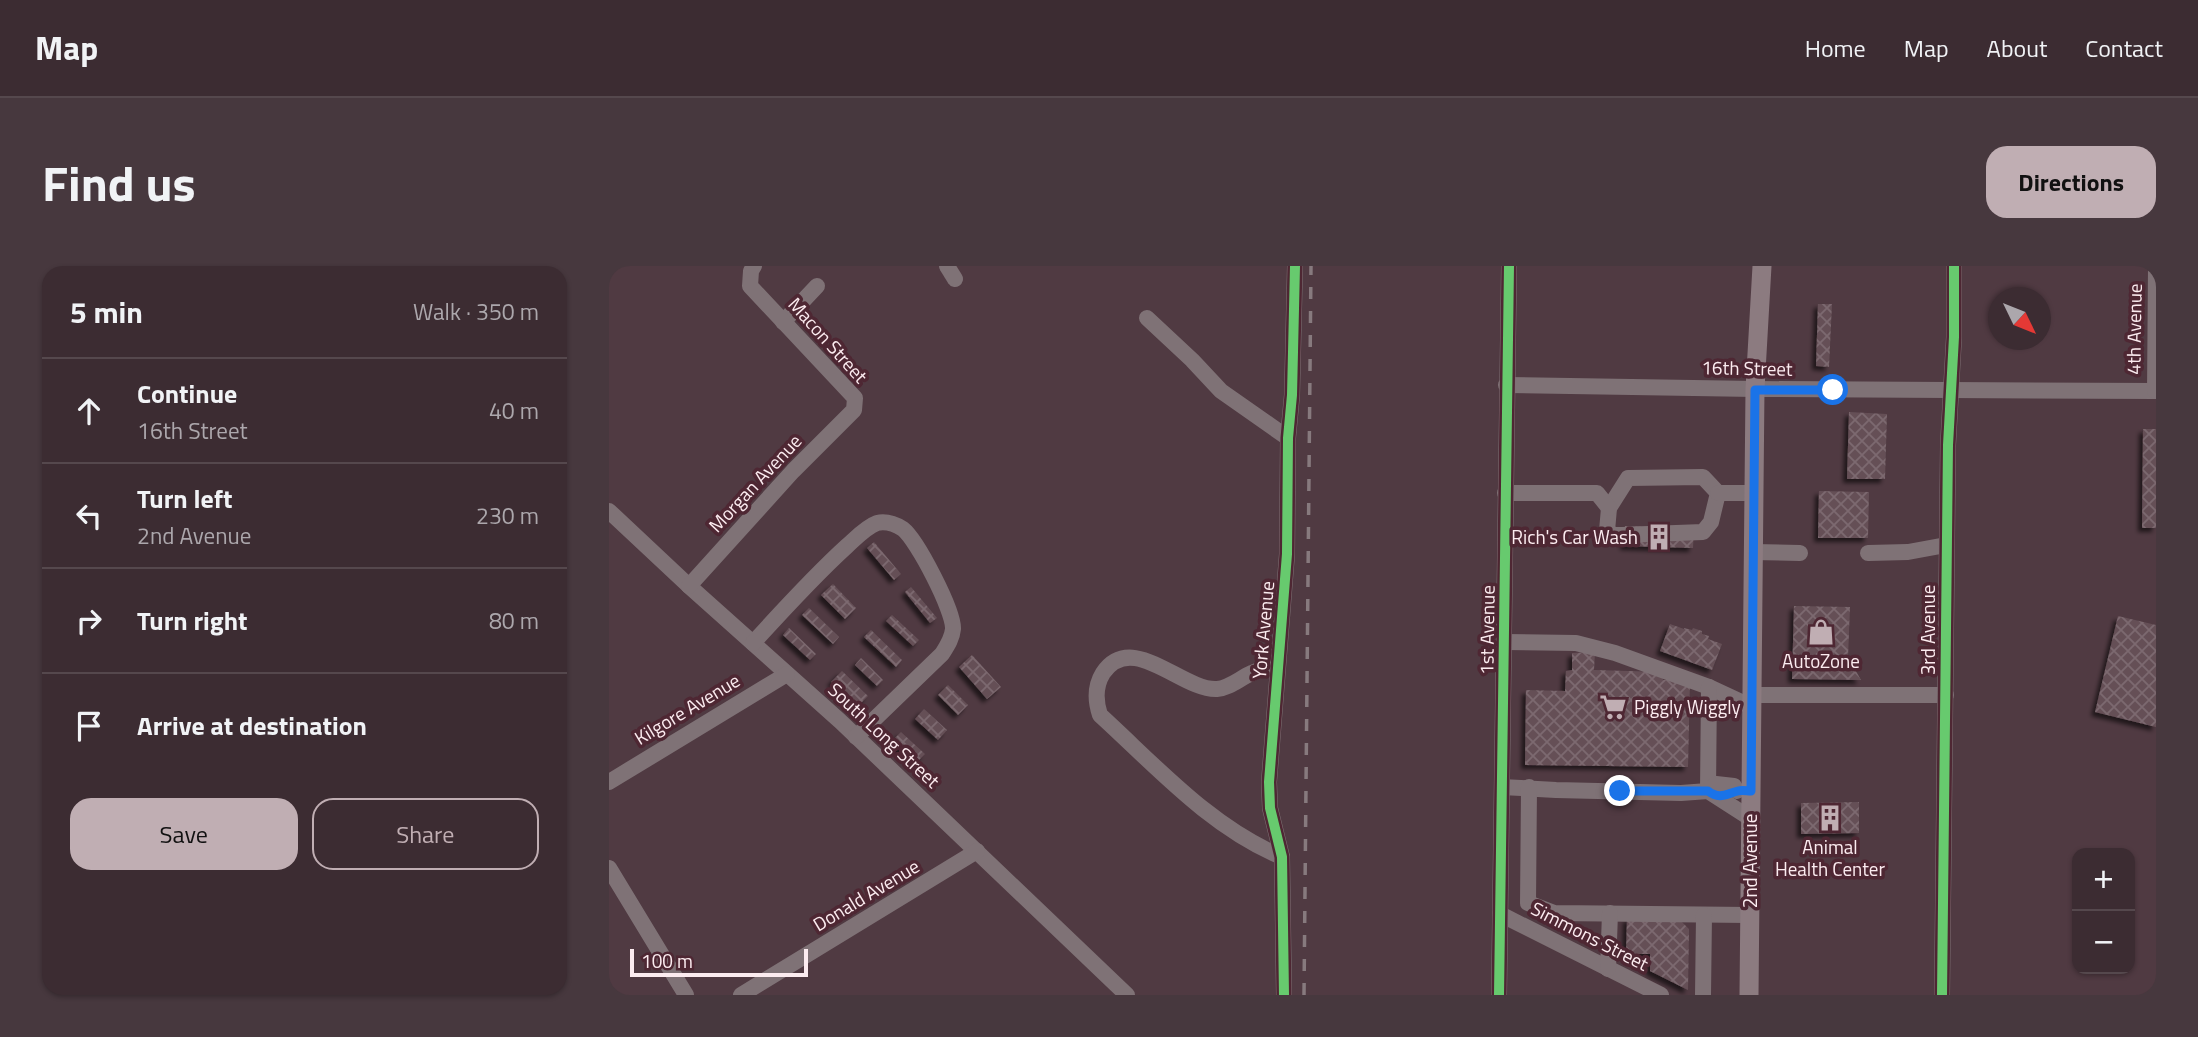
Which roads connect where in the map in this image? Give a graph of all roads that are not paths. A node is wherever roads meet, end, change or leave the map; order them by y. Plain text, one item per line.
1 (754, 266) edge
2 (1295, 266) edge
3 (1509, 266) edge
4 (1762, 266) edge
5 (1954, 266) edge
6 (2156, 267) edge
7 (817, 286) dead end
8 (1147, 318) dead end
9 (783, 322) junction
10 (1506, 385) junction
11 (1755, 390) junction
12 (1952, 390) junction
13 (2155, 391) edge
14 (854, 410) joint
15 (1288, 438) junction
16 (1505, 493) junction
17 (1718, 493) junction
18 (1754, 493) junction
19 (1609, 508) junction
20 (609, 511) edge
21 (1946, 545) junction
22 (1753, 551) junction
23 (1800, 553) dead end
24 (1868, 553) dead end
25 (689, 586) junction
26 (1504, 642) junction
27 (753, 643) junction
28 (1278, 664) junction
29 (787, 674) junction
30 (1709, 687) junction
31 (1945, 695) junction
32 (1752, 701) junction
33 (856, 737) junction
34 (609, 782) edge
35 (1502, 786) junction
36 (1529, 787) junction
37 (1744, 791) junction
38 (1713, 794) junction
39 (1750, 818) junction
40 (977, 851) junction
41 (1282, 857) junction
42 (609, 868) edge
43 (1610, 913) junction
44 (1500, 914) junction
45 (1704, 915) junction
46 (1749, 915) junction
47 (1608, 969) junction
48 (686, 995) edge
49 (741, 995) edge
50 (1127, 995) edge
51 (1284, 995) edge
52 (1499, 995) edge
53 (1661, 995) edge
54 (1703, 995) edge
55 (1749, 995) edge
56 (1943, 995) edge

1 - 9 street, Macon Street
2 - 15 street, York Avenue
3 - 10 street, 1st Avenue
4 - 11 main road, 2nd Avenue
5 - 12 street, 3rd Avenue
6 - 13 street, 4th Avenue
7 - 9 street
8 - 15 street
9 - 14 street, Macon Street
10 - 11 street, 16th Street
10 - 16 street, 1st Avenue
11 - 12 street, 16th Street
11 - 18 main road, 2nd Avenue
12 - 13 street, 16th Street
12 - 21 street, 3rd Avenue
14 - 25 street, Morgan Avenue
15 - 28 street, York Avenue
16 - 19 street
16 - 26 street, 1st Avenue
17 - 18 street
17 - 19 street
17 - 19 street
18 - 22 main road, 2nd Avenue
20 - 25 street, South Long Street
21 - 24 street
21 - 31 street, 3rd Avenue
22 - 23 street
22 - 32 main road, 2nd Avenue
25 - 27 street, South Long Street
26 - 30 street
26 - 35 street, 1st Avenue
27 - 29 street, South Long Street
27 - 33 street
28 - 41 street, York Avenue
28 - 41 street
29 - 33 street, South Long Street
29 - 34 street, Kilgore Avenue
30 - 32 street
30 - 38 street
31 - 32 street
31 - 56 street, 3rd Avenue
32 - 37 main road, 2nd Avenue
33 - 40 street, South Long Street
35 - 36 street
35 - 44 street, 1st Avenue
36 - 38 street
36 - 43 street
37 - 38 street
37 - 39 main road, 2nd Avenue
38 - 39 street
39 - 46 main road, 2nd Avenue
40 - 49 street, Donald Avenue
40 - 50 street, South Long Street
41 - 51 street, York Avenue
42 - 48 street
43 - 45 street
43 - 47 street
44 - 47 street, Simmons Street
44 - 52 street, 1st Avenue
45 - 46 street
45 - 54 street
46 - 55 main road, 2nd Avenue
47 - 53 street, Simmons Street

